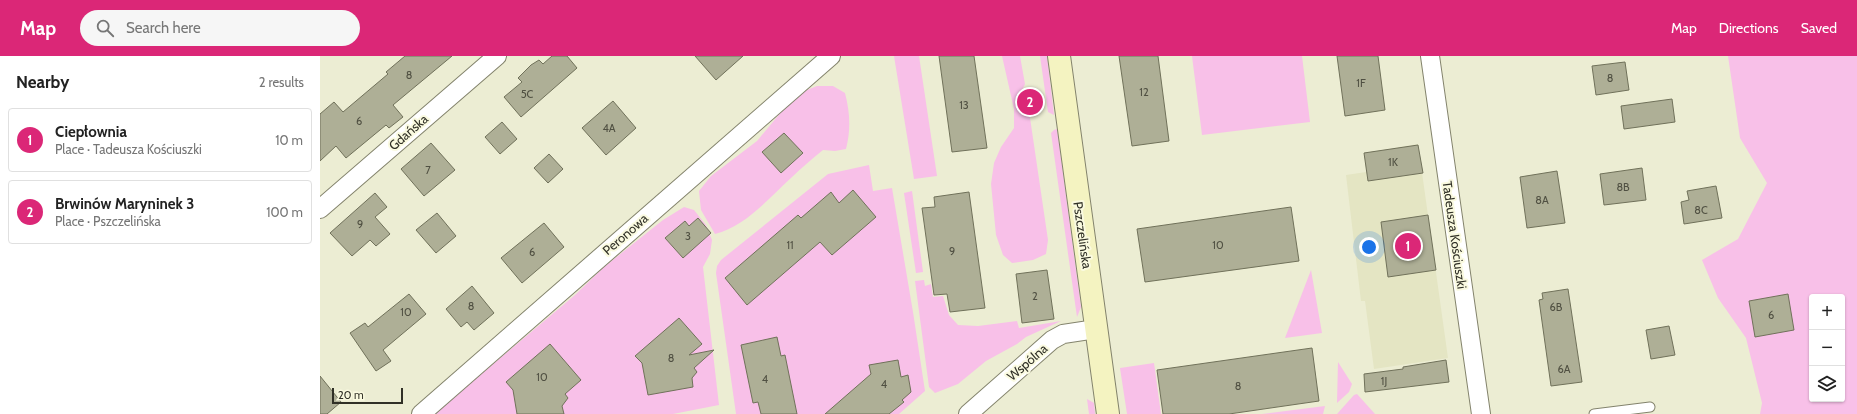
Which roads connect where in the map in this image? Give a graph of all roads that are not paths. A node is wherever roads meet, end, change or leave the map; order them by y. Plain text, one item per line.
1 (497, 56) edge
2 (831, 56) edge
3 (1059, 56) edge
4 (1430, 56) edge
5 (320, 209) edge
6 (1096, 329) junction
7 (1650, 407) dead end
8 (422, 414) edge
9 (968, 414) edge
10 (1108, 414) edge
11 (1481, 414) edge
12 (1594, 414) edge

1 - 5 street, Gdańska
2 - 8 street, Peronowa
3 - 6 main road, Pszczelińska
4 - 11 street, Tadeusza Kościuszki
6 - 9 street, Wspólna
6 - 10 main road, Pszczelińska
7 - 12 lane

